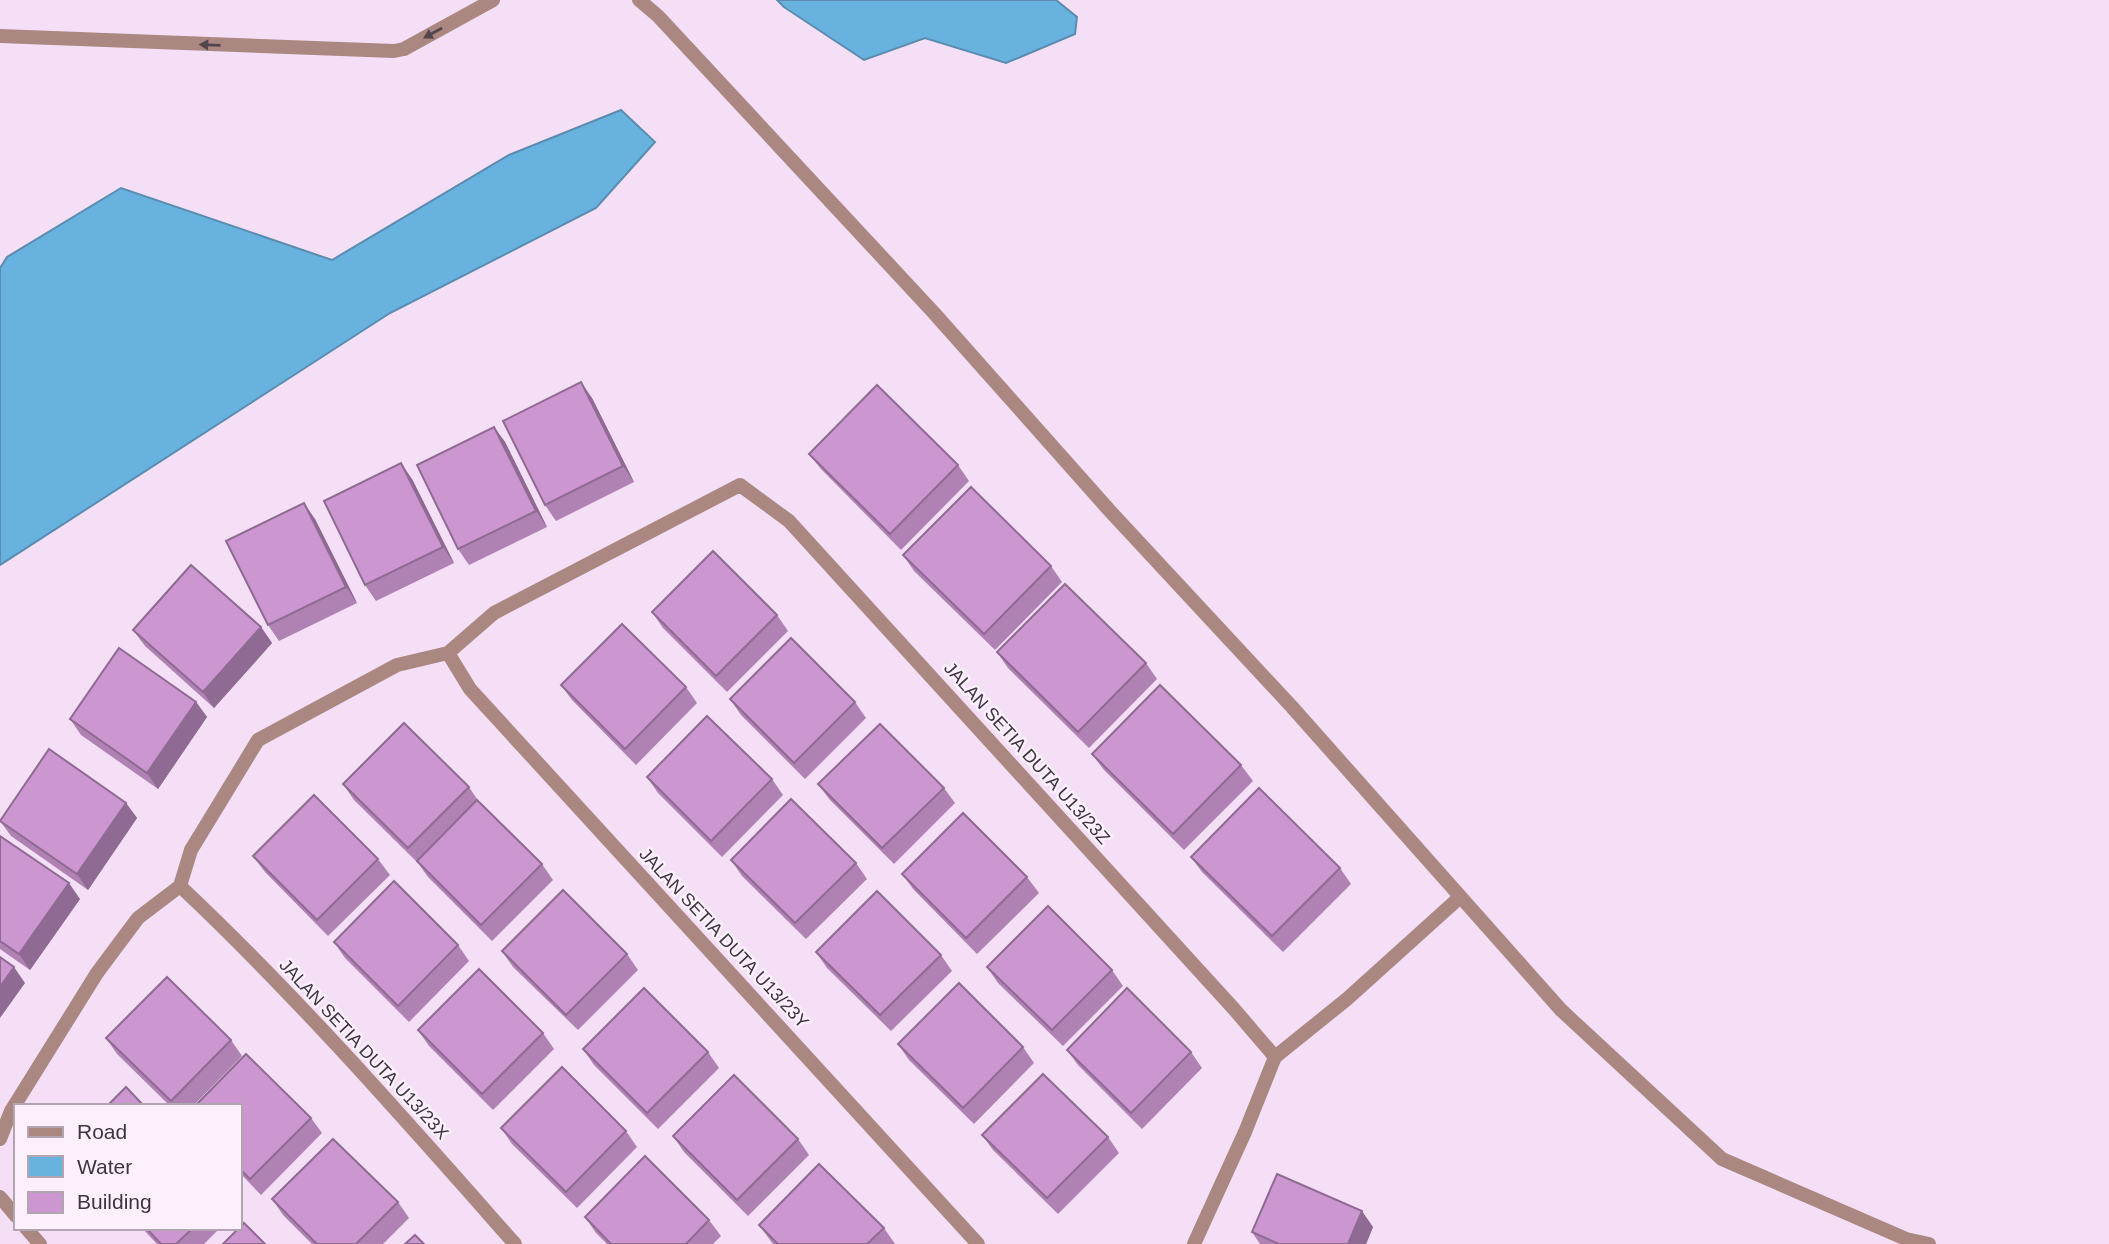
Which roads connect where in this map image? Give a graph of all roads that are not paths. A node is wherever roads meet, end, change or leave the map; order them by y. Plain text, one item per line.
1 (493, 0) edge
2 (639, 0) edge
3 (0, 36) edge
4 (448, 653) junction
5 (180, 886) junction
6 (1459, 898) junction
7 (1275, 1057) junction
8 (16, 1104) edge
9 (14, 1108) edge
10 (0, 1139) edge
11 (0, 1197) edge
12 (14, 1214) edge
13 (28, 1230) edge
14 (40, 1244) edge
15 (515, 1244) edge
16 (978, 1244) edge
17 (1194, 1244) edge
18 (1929, 1244) edge

1 -> 3 street
2 - 6 street
4 - 5 street
4 - 7 street, JALAN SETIA DUTA U13/23Z
4 - 16 street, JALAN SETIA DUTA U13/23Y
5 - 8 street
5 - 15 street, JALAN SETIA DUTA U13/23X
6 - 7 street
6 - 18 street
7 - 17 street
9 - 10 street
11 - 12 street
13 - 14 street

